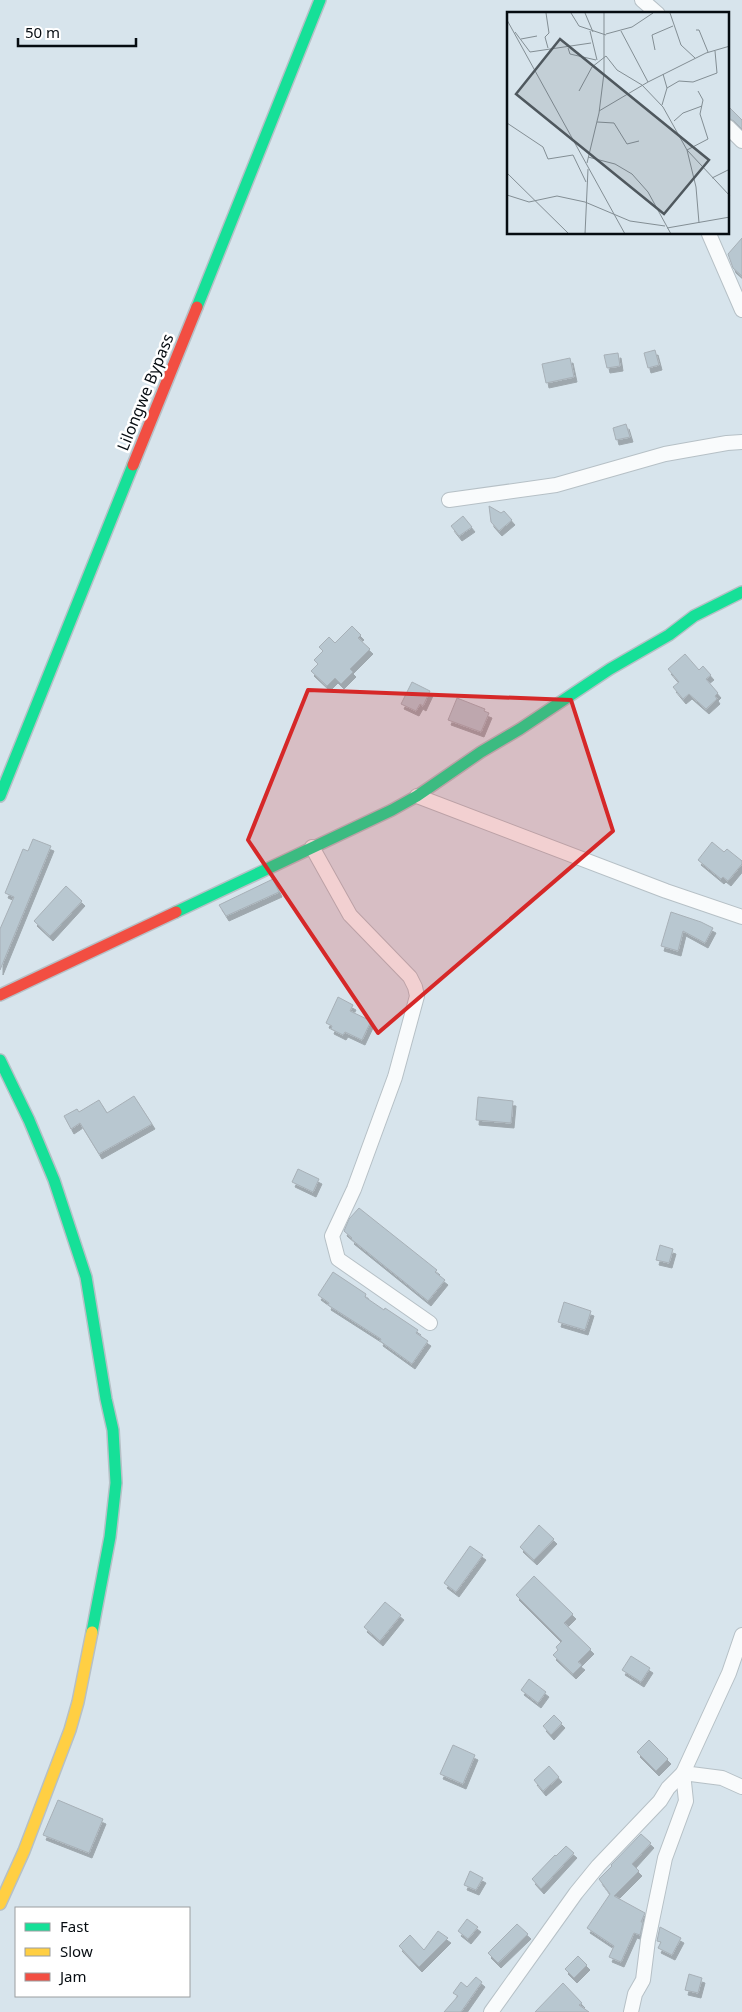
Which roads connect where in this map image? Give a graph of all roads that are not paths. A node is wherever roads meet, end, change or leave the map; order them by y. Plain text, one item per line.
1 (320, 0) edge
2 (642, 0) edge
3 (656, 12) edge
4 (730, 129) edge
5 (742, 141) edge
6 (709, 235) edge
7 (742, 310) edge
8 (742, 442) edge
9 (448, 500) dead end
10 (742, 592) edge
11 (0, 796) edge
12 (417, 796) junction
13 (312, 847) junction
14 (742, 917) edge
15 (0, 995) edge
16 (0, 1060) edge
17 (430, 1323) dead end
18 (742, 1635) edge
19 (683, 1773) junction
20 (742, 1787) edge
21 (0, 1904) edge
22 (491, 2012) edge
23 (631, 2012) edge

1 - 11 street, Lilongwe Bypass
2 - 3 street
4 - 5 street
6 - 7 street
8 - 9 street
10 - 12 street
12 - 13 street
12 - 14 street
13 - 15 street
13 - 17 street
16 - 21 street
18 - 19 street
19 - 20 street
19 - 22 street
19 - 23 street

